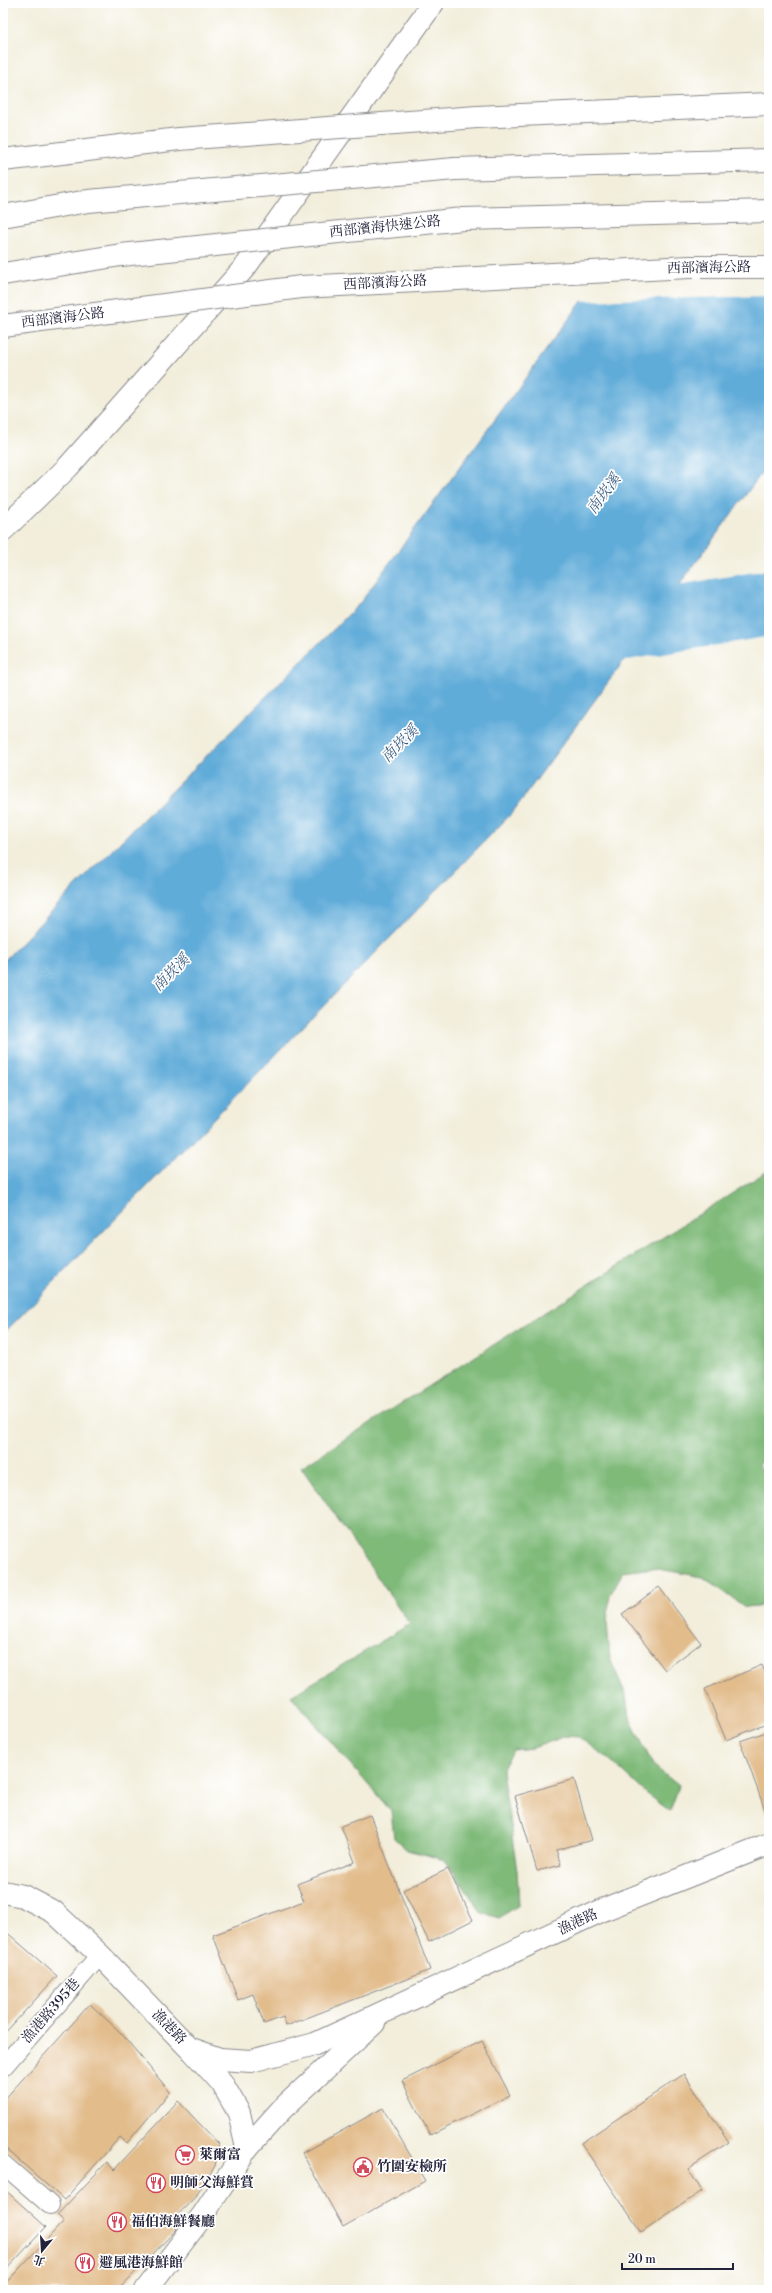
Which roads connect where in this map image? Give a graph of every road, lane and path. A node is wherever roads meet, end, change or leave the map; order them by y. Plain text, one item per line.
1 (433, 3) edge
2 (769, 104) edge
3 (3, 160) edge
4 (769, 160) edge
5 (769, 211) edge
6 (3, 216) edge
7 (769, 267) edge
8 (3, 274) edge
9 (3, 326) edge
10 (3, 530) edge
11 (769, 1844) edge
12 (3, 1892) edge
13 (100, 1955) junction
14 (390, 2008) junction
15 (189, 2048) junction
16 (3, 2067) edge
17 (247, 2148) junction
18 (3, 2164) edge
19 (50, 2205) dead end
20 (146, 2290) edge

1 - 10 main road
2 - 3 main road, bridge
4 - 6 main road, bridge
5 - 8 main road, 西部濱海快速公路, bridge
7 - 9 main road, 西部濱海公路, bridge
11 - 14 main road, 漁港路
12 - 13 main road, 漁港路
13 - 15 main road, 漁港路
13 - 16 lane, 漁港路395巷
14 - 15 main road, 漁港路
14 - 17 main road, 漁港路
15 - 17 main road
17 - 20 main road, 漁港路
18 - 19 lane

